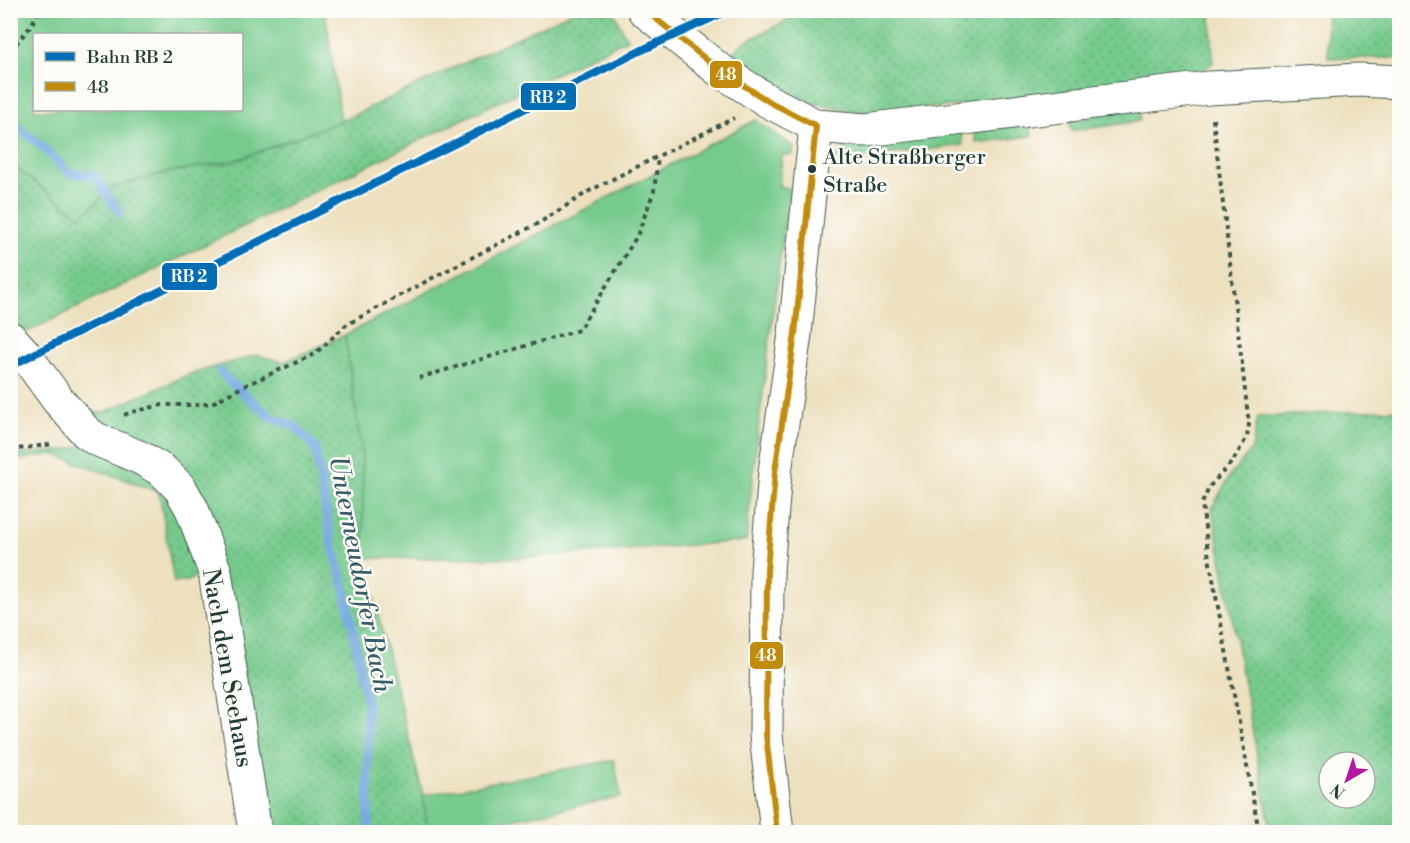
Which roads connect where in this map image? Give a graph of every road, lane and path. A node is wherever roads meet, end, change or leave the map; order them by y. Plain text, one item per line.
1 (39, 10) edge
2 (644, 10) edge
3 (10, 51) edge
4 (1400, 82) edge
5 (1209, 88) junction
6 (768, 101) junction
7 (816, 126) junction
8 (658, 158) junction
9 (10, 338) edge
10 (419, 378) dead end
11 (86, 432) junction
12 (10, 450) edge
13 (255, 832) edge
14 (777, 832) edge
15 (1259, 832) edge

1 - 3 path
2 - 6 street
4 - 5 street
5 - 7 street
5 - 15 path
6 - 7 street
6 - 8 path
7 - 14 street
8 - 10 path
8 - 11 path
9 - 11 street, Nach dem Seehaus
11 - 12 path
11 - 13 street, Nach dem Seehaus

